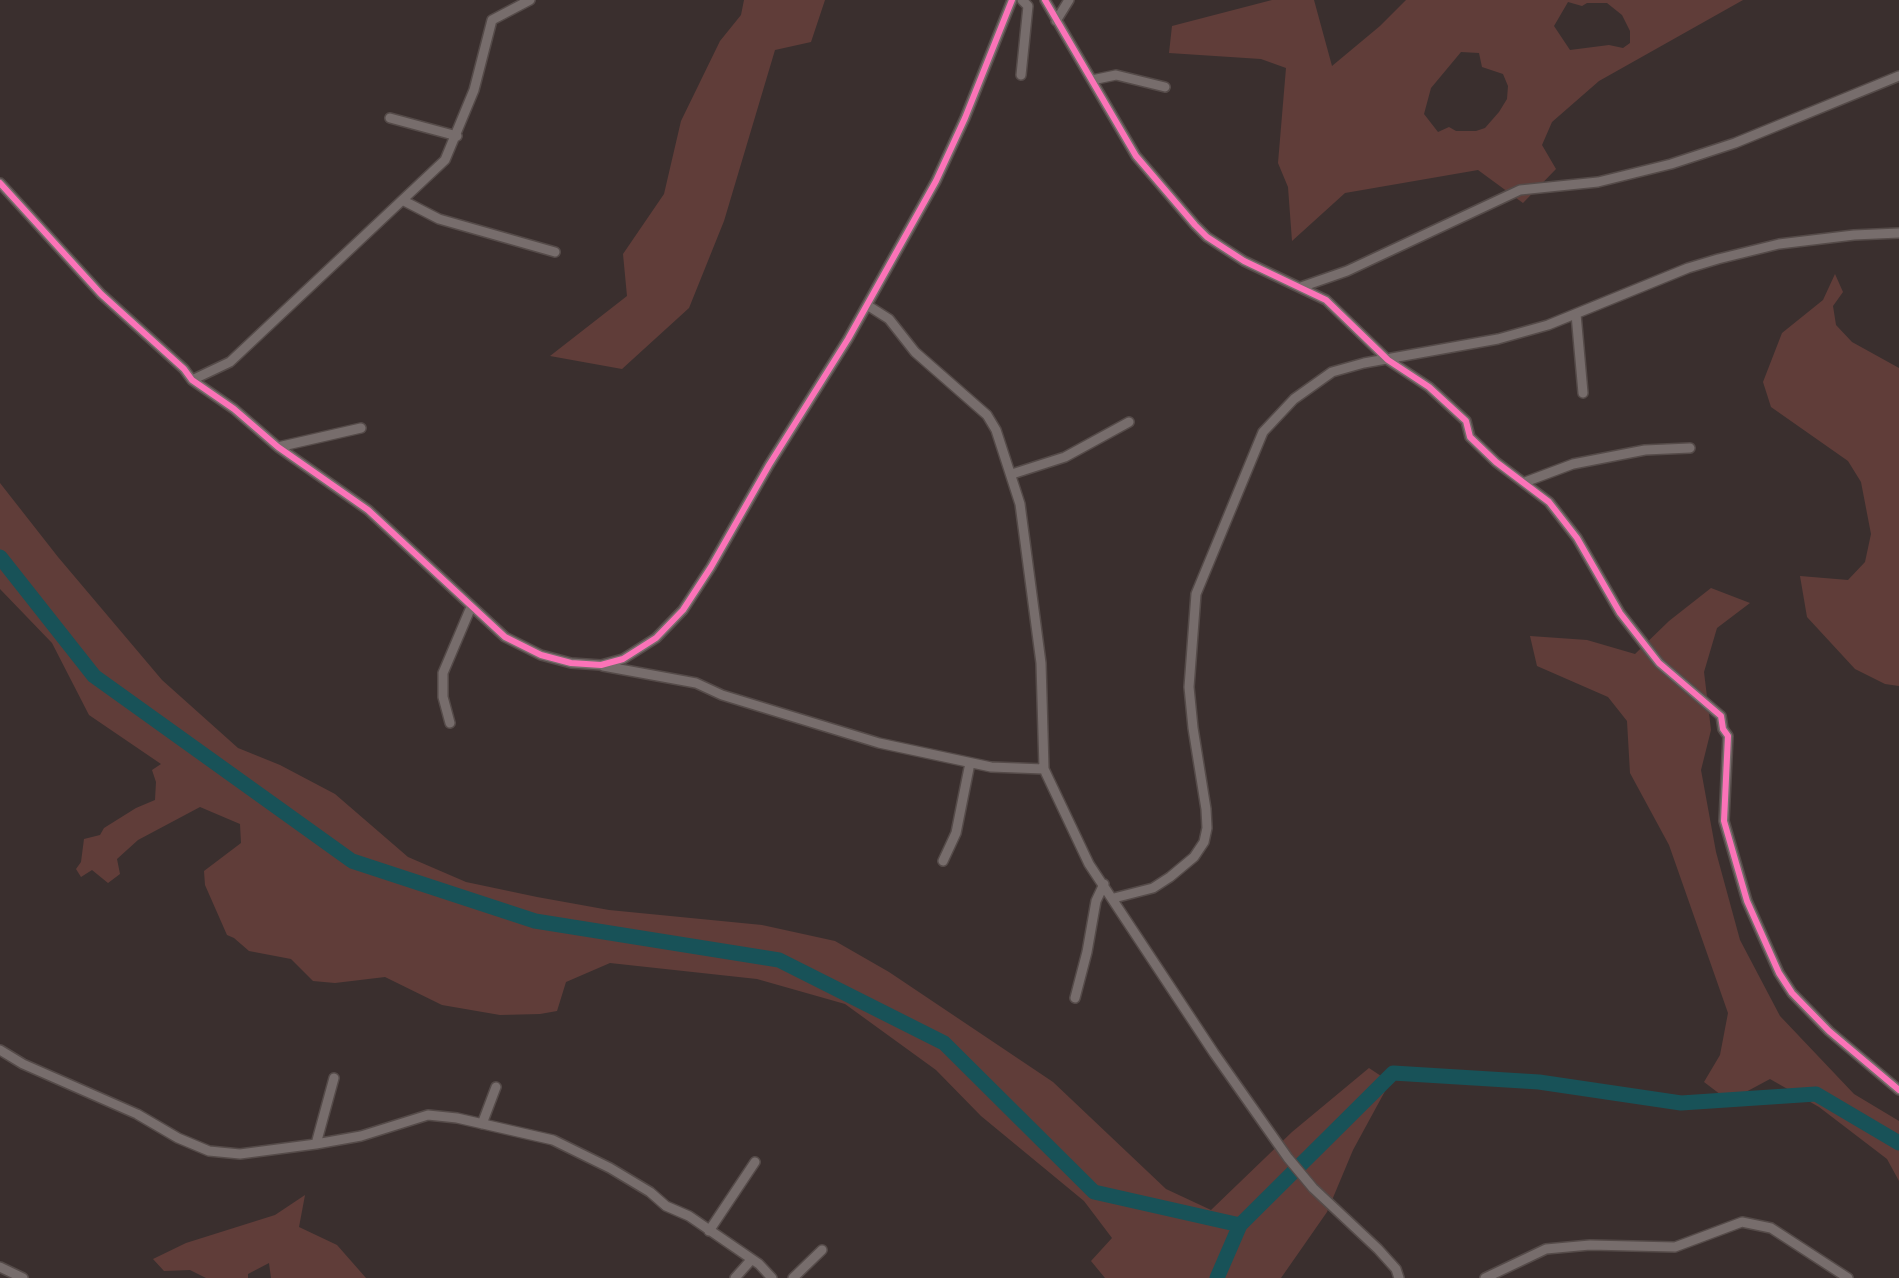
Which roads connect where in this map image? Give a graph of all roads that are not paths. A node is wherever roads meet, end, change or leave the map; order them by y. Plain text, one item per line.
1 (530, 0) edge
2 (1012, 0) edge
3 (1023, 0) edge
4 (1045, 0) edge
5 (1070, 0) edge
6 (1056, 21) junction
7 (1021, 75) dead end
8 (1899, 76) edge
9 (1092, 80) junction
10 (1165, 87) dead end
11 (390, 118) dead end
12 (457, 136) junction
13 (0, 183) edge
14 (404, 201) junction
15 (1899, 233) edge
16 (555, 252) dead end
17 (1302, 287) junction
18 (867, 305) junction
19 (1576, 314) junction
20 (1388, 360) junction
21 (192, 380) junction
22 (1583, 393) dead end
23 (1129, 422) dead end
24 (361, 428) dead end
25 (278, 447) junction
26 (1690, 448) dead end
27 (1012, 474) junction
28 (1525, 482) junction
29 (471, 607) junction
30 (600, 665) junction
31 (450, 723) dead end
32 (970, 763) junction
33 (1044, 769) junction
34 (943, 861) dead end
35 (1104, 884) junction
36 (1114, 898) junction
37 (1075, 998) dead end
38 (0, 1050) edge
39 (334, 1078) dead end
40 (495, 1087) dead end
41 (1899, 1090) edge
42 (482, 1124) junction
43 (316, 1144) junction
44 (754, 1162) dead end
45 (709, 1231) junction
46 (822, 1250) dead end
47 (751, 1260) junction
48 (0, 1268) edge
49 (23, 1278) edge
50 (735, 1278) edge
51 (772, 1278) edge
52 (794, 1278) edge
53 (1399, 1278) edge
54 (1485, 1278) edge
55 (1848, 1278) edge

1 - 12 street
2 - 18 street
3 - 7 street
4 - 6 street
5 - 6 street
6 - 9 street
8 - 17 street
9 - 10 street
9 - 17 street
11 - 12 street
12 - 14 street
13 - 21 street
14 - 16 street
14 - 21 street
15 - 19 street
17 - 20 street
18 - 27 street
18 - 30 street
19 - 20 street
19 - 22 street
20 - 28 street
20 - 36 street
21 - 25 street
23 - 27 street
24 - 25 street
25 - 29 street
26 - 28 street
27 - 33 street
28 - 41 street
29 - 30 street
29 - 31 street
30 - 32 street
32 - 33 street
32 - 34 street
33 - 35 street
35 - 36 street
35 - 37 street
36 - 53 street
38 - 43 street
39 - 43 street
40 - 42 street
42 - 43 street
42 - 45 street
44 - 45 street
45 - 47 street
46 - 52 street
47 - 50 street
47 - 51 street
48 - 49 street
54 - 55 street

